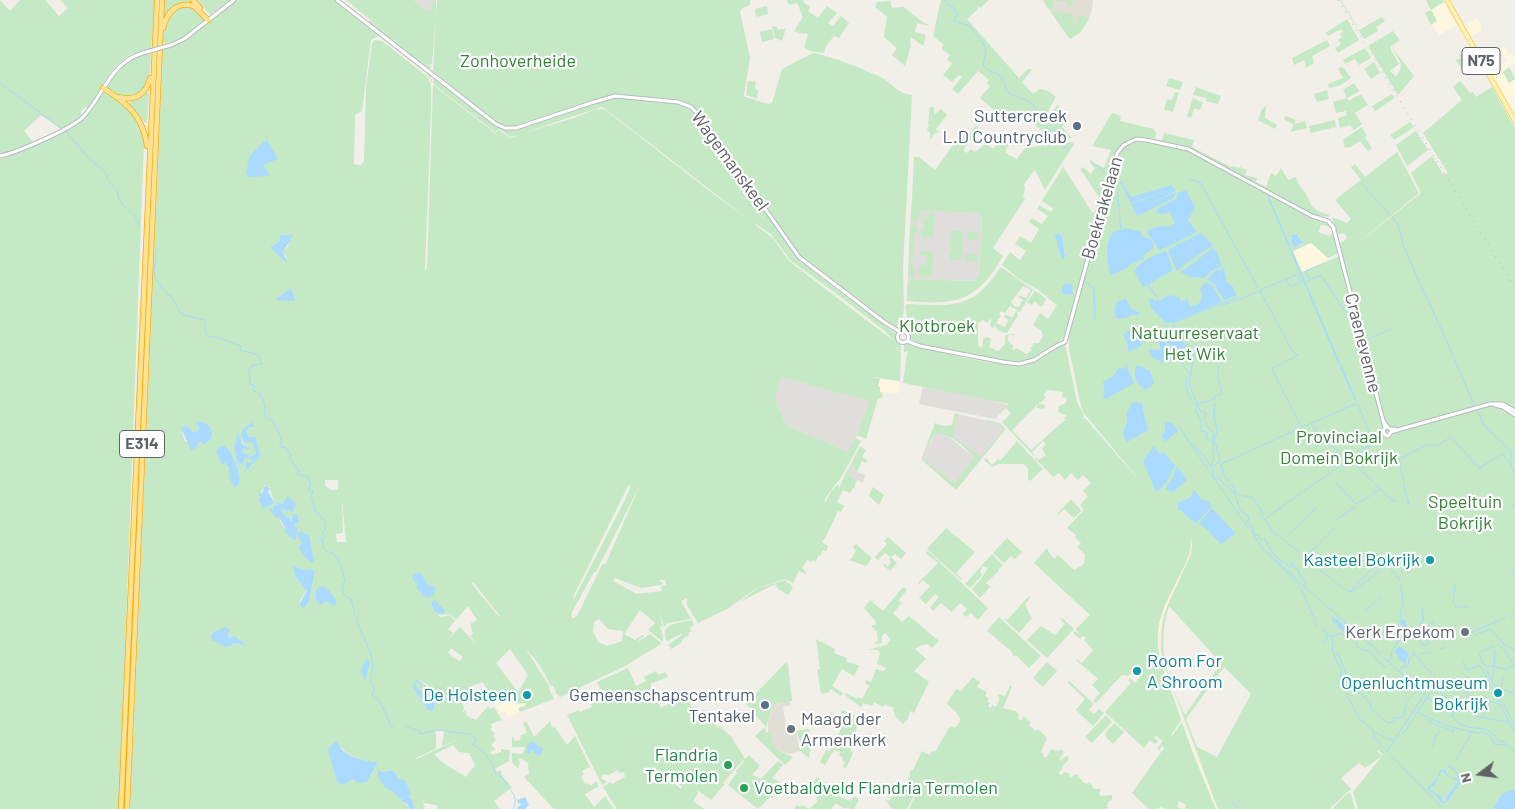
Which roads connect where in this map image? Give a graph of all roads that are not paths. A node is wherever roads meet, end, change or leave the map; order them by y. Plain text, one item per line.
1 (156, 0) edge
2 (162, 0) edge
3 (193, 0) edge
4 (234, 0) edge
5 (337, 0) edge
6 (1447, 0) edge
7 (209, 19) junction
8 (160, 38) junction
9 (153, 66) junction
10 (103, 88) junction
11 (116, 96) junction
12 (1515, 121) edge
13 (0, 156) edge
14 (148, 169) junction
15 (1328, 220) joint
16 (899, 333) junction
17 (1068, 334) joint
18 (908, 340) junction
19 (1515, 413) edge
20 (1386, 428) junction
21 (1391, 431) junction
22 (121, 809) edge
23 (127, 809) edge

1 - 9 highway, E314
2 - 8 highway, E314
3 - 7 highway
4 - 7 main road
5 - 16 main road, Wagemanskeel
6 - 12 main road, N75
7 - 8 highway
7 - 10 main road, bridge
8 - 23 highway, E314
9 - 11 highway
9 - 14 highway, E314
10 - 11 highway
10 - 13 main road
11 - 14 highway
14 - 22 highway, E314
15 - 17 main road, Boekrakelaan
15 - 20 main road, Craenevenne
16 - 18 main road, Wagemanskeel
16 - 18 main road, Wagemanskeel
17 - 18 main road, Wagemanskeel
19 - 21 main road
20 - 21 main road
20 - 21 main road

